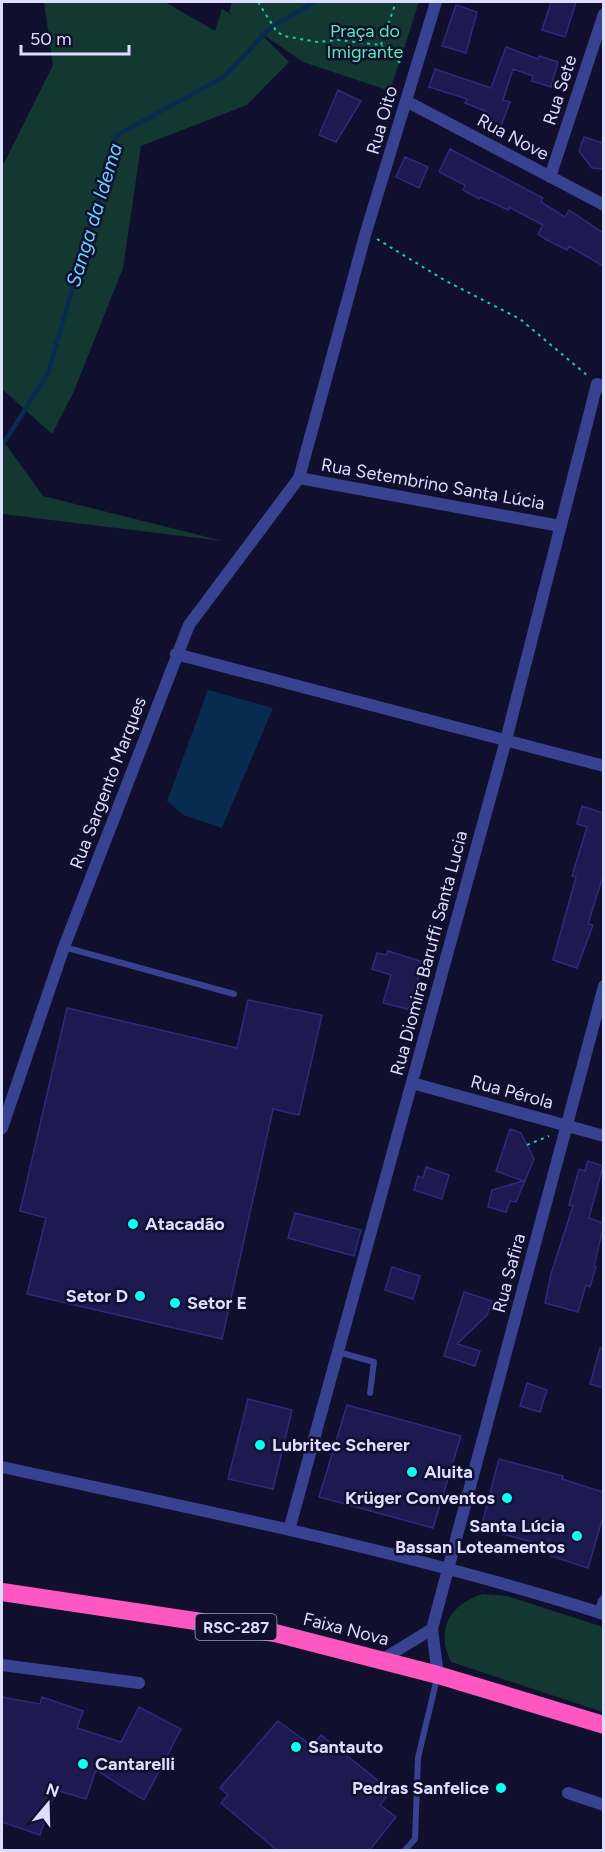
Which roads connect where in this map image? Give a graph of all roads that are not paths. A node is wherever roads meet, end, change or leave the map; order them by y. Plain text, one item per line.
1 (436, 2) edge
2 (603, 14) edge
3 (406, 101) junction
4 (550, 177) junction
5 (603, 205) edge
6 (600, 386) edge
7 (299, 478) junction
8 (560, 525) junction
9 (176, 654) junction
10 (506, 740) junction
11 (603, 766) edge
12 (64, 947) junction
13 (603, 986) edge
14 (234, 994) dead end
15 (412, 1083) junction
16 (567, 1126) junction
17 (2, 1128) edge
18 (603, 1136) edge
19 (338, 1352) junction
20 (370, 1393) dead end
21 (2, 1467) edge
22 (289, 1530) junction
23 (449, 1570) junction
24 (2, 1592) edge
25 (29, 1595) junction
26 (2, 1601) edge
27 (602, 1610) edge
28 (432, 1629) junction
29 (383, 1659) junction
30 (2, 1665) edge
31 (438, 1675) junction
32 (139, 1683) dead end
33 (603, 1725) edge
34 (568, 1793) dead end
35 (603, 1805) edge
36 (405, 1851) edge

1 - 3 street, Rua Oito
2 - 4 street, Rua Sete
3 - 4 street, Rua Nove
3 - 7 street, Rua Oito
4 - 5 street, Rua Nove
6 - 8 street, Rua Diomira Baruffi Santa Lucia
7 - 8 street, Rua Setembrino Santa Lúcia
7 - 9 street, Rua Sargento Marques
8 - 10 street, Rua Diomira Baruffi Santa Lucia
9 - 10 street
9 - 12 street, Rua Sargento Marques
10 - 11 street
10 - 15 street, Rua Diomira Baruffi Santa Lucia
12 - 14 lane
12 - 17 street, Rua Sargento Marques
13 - 16 street, Rua Safira
15 - 16 street, Rua Pérola
15 - 19 street, Rua Diomira Baruffi Santa Lucia
16 - 18 street, Rua Pérola
16 - 23 street, Rua Safira
19 - 20 lane
19 - 22 street, Rua Diomira Baruffi Santa Lucia
21 - 22 street
22 - 23 street
23 - 27 street
23 - 28 street, Rua Safira
24 - 25 highway, Faixa Nova / RSC-287
25 - 26 highway
25 - 29 highway, Faixa Nova / RSC-287
28 - 29 street
28 - 31 street
29 - 31 highway, Faixa Nova / RSC-287
30 - 32 street
31 - 33 highway, Faixa Nova / RSC-287
31 - 36 lane
34 - 35 street

